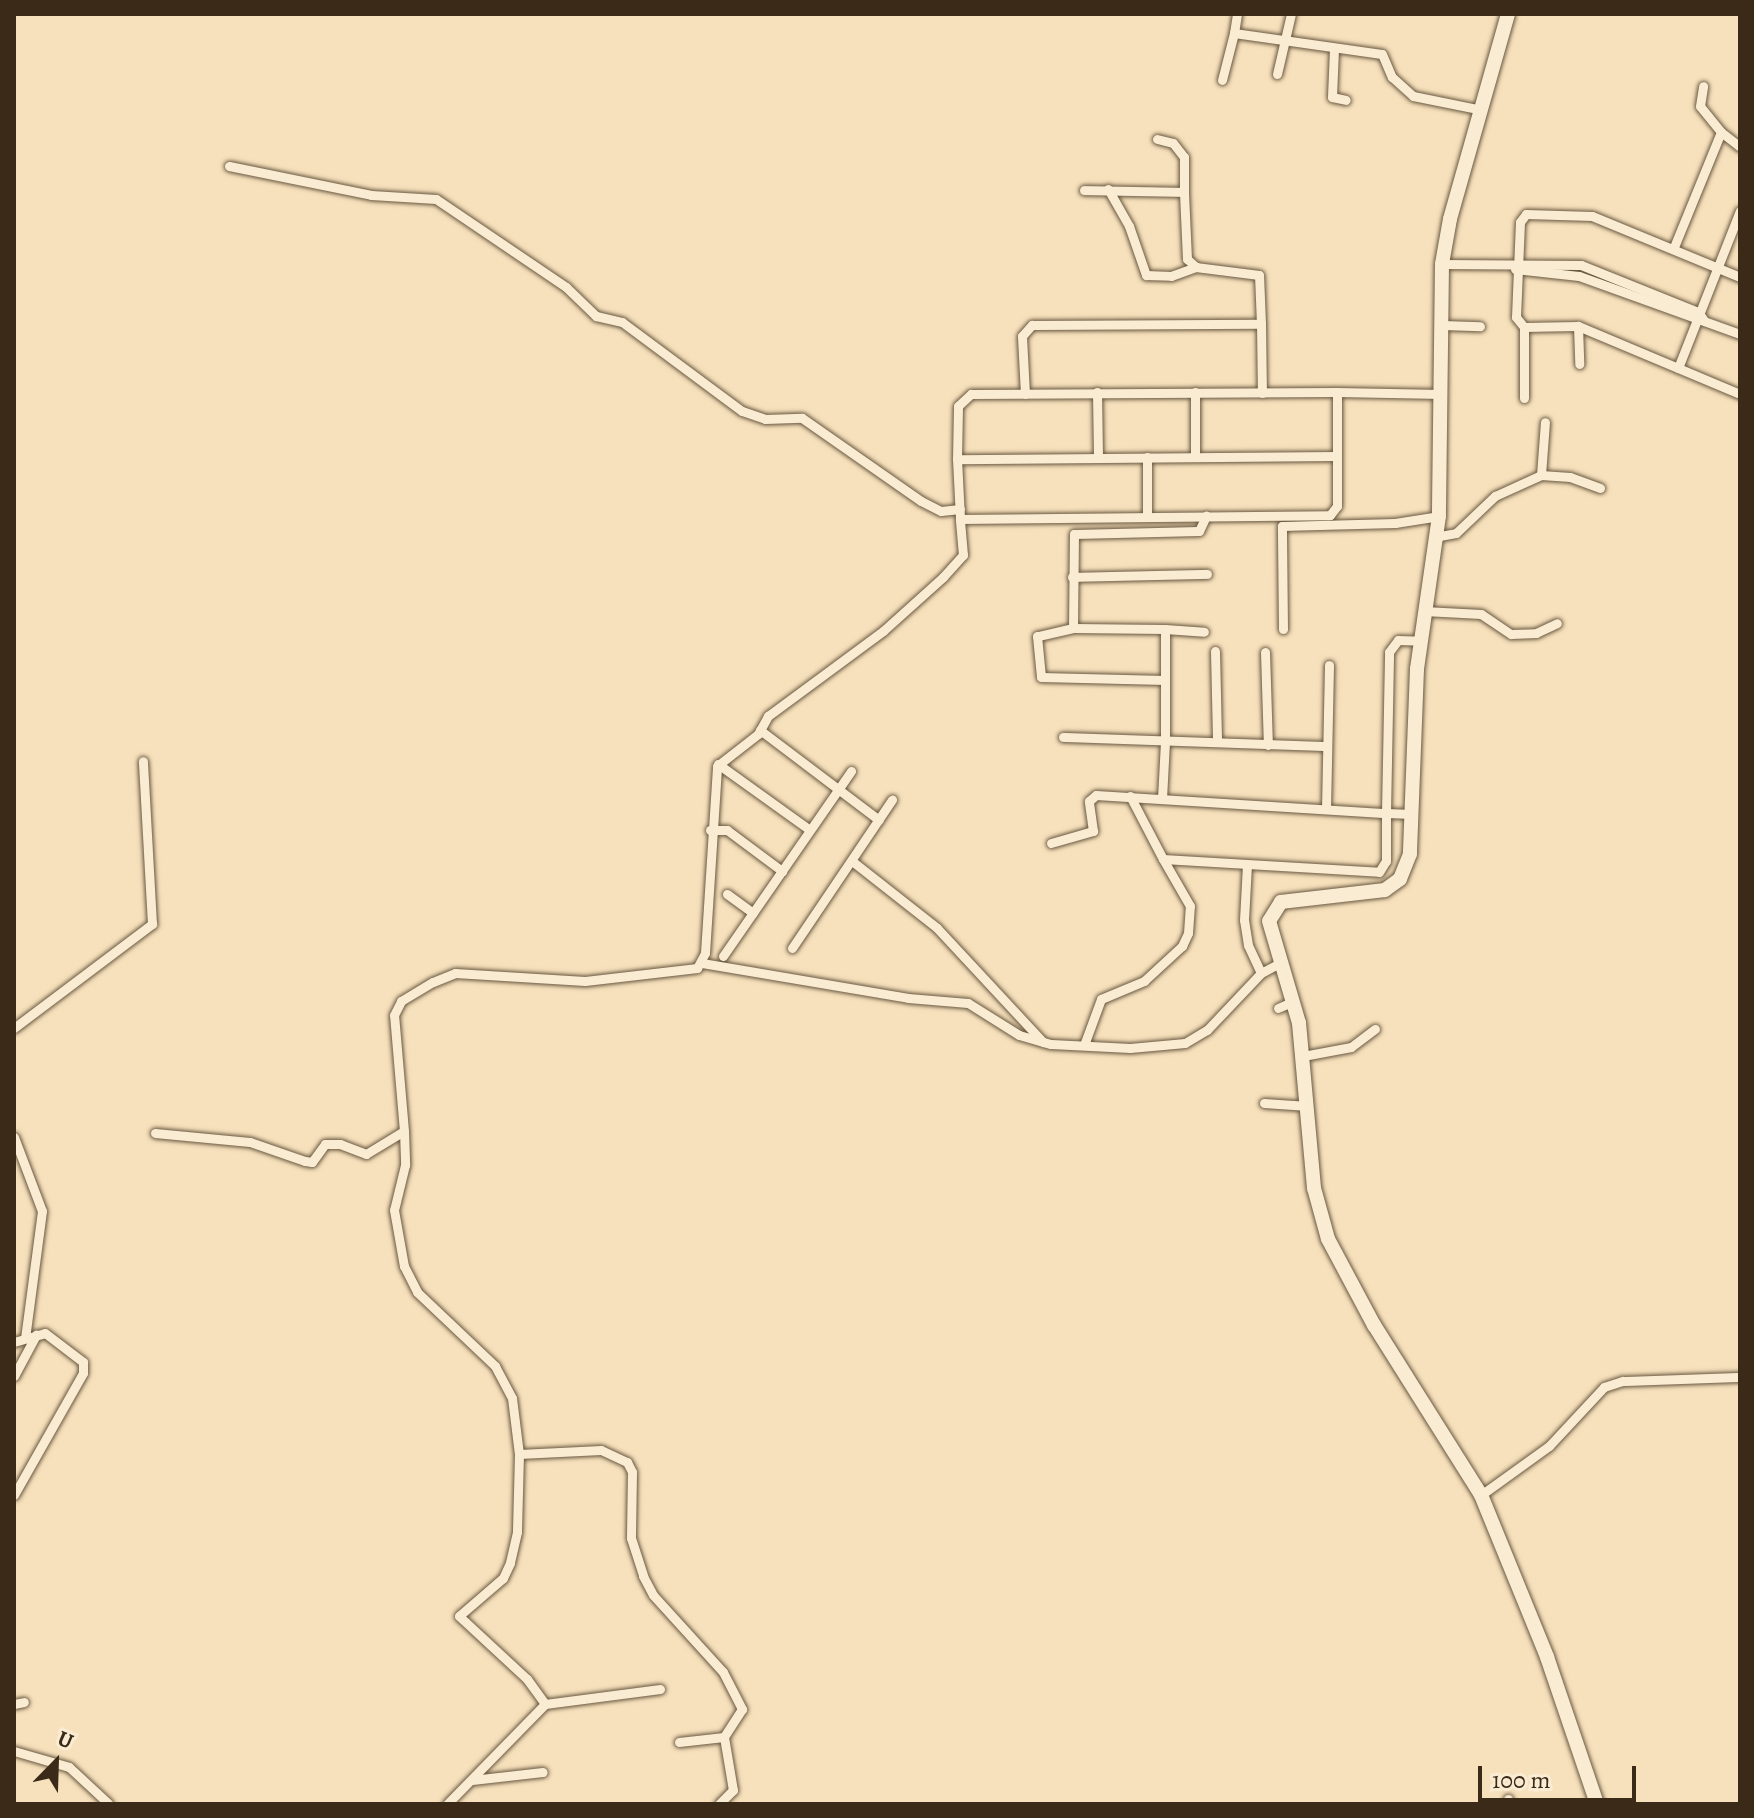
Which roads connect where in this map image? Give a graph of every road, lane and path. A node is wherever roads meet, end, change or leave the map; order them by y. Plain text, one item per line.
1 (1237, 14) edge
2 (1291, 14) edge
3 (1508, 14) edge
4 (1234, 33) junction
5 (1286, 41) junction
6 (1334, 49) junction
7 (1277, 74) dead end
8 (1222, 80) dead end
9 (1703, 86) dead end
10 (1346, 100) dead end
11 (1482, 110) junction
12 (1721, 132) junction
13 (1157, 139) dead end
14 (1740, 147) edge
15 (229, 166) dead end
16 (1108, 189) junction
17 (1084, 190) dead end
18 (1184, 192) junction
19 (1740, 211) edge
20 (1737, 227) edge
21 (1674, 247) junction
22 (1442, 264) junction
23 (1581, 265) junction
24 (1519, 266) junction
25 (1196, 267) junction
26 (1718, 267) junction
27 (1579, 276) junction
28 (1740, 277) edge
29 (1636, 292) junction
30 (1699, 316) junction
31 (1261, 324) junction
32 (1442, 325) junction
33 (1480, 326) dead end
34 (1578, 326) junction
35 (1524, 327) junction
36 (1740, 334) edge
37 (1579, 364) dead end
38 (1678, 368) junction
39 (1097, 392) junction
40 (1195, 392) junction
41 (1337, 392) junction
42 (1262, 393) junction
43 (1025, 394) junction
44 (1442, 394) junction
45 (1740, 394) edge
46 (1524, 398) dead end
47 (1545, 422) dead end
48 (1098, 456) junction
49 (1195, 456) junction
50 (1337, 456) junction
51 (1147, 457) junction
52 (957, 459) junction
53 (1541, 475) junction
54 (1600, 488) dead end
55 (960, 514) junction
56 (1147, 516) junction
57 (1206, 516) junction
58 (1439, 516) junction
59 (1433, 537) junction
60 (1207, 574) dead end
61 (1072, 577) junction
62 (1424, 611) junction
63 (1557, 623) dead end
64 (1073, 628) junction
65 (1165, 629) junction
66 (1283, 629) dead end
67 (1204, 632) dead end
68 (1421, 641) junction
69 (1215, 651) dead end
70 (1265, 652) dead end
71 (1329, 665) dead end
72 (1165, 680) junction
73 (760, 730) junction
74 (1063, 737) dead end
75 (1165, 741) junction
76 (1217, 742) junction
77 (1268, 745) junction
78 (1326, 746) junction
79 (143, 761) dead end
80 (718, 764) junction
81 (851, 771) dead end
82 (839, 789) junction
83 (1130, 796) junction
84 (1162, 799) junction
85 (892, 800) dead end
86 (1326, 809) junction
87 (1386, 813) junction
88 (1412, 814) junction
89 (879, 820) junction
90 (710, 830) junction
91 (810, 830) junction
92 (1051, 843) dead end
93 (1163, 859) junction
94 (852, 861) junction
95 (1247, 864) junction
96 (782, 871) junction
97 (727, 894) dead end
98 (753, 913) junction
99 (792, 948) dead end
100 (723, 956) dead end
101 (702, 963) junction
102 (1280, 963) junction
103 (1261, 973) junction
104 (1294, 1001) junction
105 (1278, 1008) dead end
106 (14, 1028) edge
107 (1375, 1029) dead end
108 (1043, 1042) junction
109 (1084, 1045) junction
110 (1303, 1056) junction
111 (1264, 1103) dead end
112 (1308, 1106) junction
113 (404, 1131) junction
114 (155, 1133) dead end
115 (14, 1137) edge
116 (36, 1335) junction
117 (25, 1338) junction
118 (14, 1342) edge
119 (14, 1376) edge
120 (1740, 1377) edge
121 (519, 1454) junction
122 (14, 1495) edge
123 (1481, 1495) junction
124 (660, 1689) dead end
125 (545, 1704) junction
126 (724, 1737) junction
127 (679, 1742) dead end
128 (14, 1751) edge
129 (543, 1772) dead end
130 (472, 1780) junction
131 (109, 1804) edge
132 (447, 1804) edge
133 (719, 1804) edge
134 (1597, 1804) edge

1 - 4 street
2 - 5 street
3 - 11 street
4 - 5 street
4 - 8 street
5 - 6 street
5 - 7 street
6 - 10 street
6 - 11 street
9 - 12 street
11 - 22 street
12 - 14 street
12 - 21 street
13 - 18 street
15 - 55 street
16 - 17 street
16 - 18 street
16 - 25 street
18 - 25 street
19 - 20 street
20 - 26 street
21 - 24 street
21 - 26 street
22 - 24 street
22 - 32 street
23 - 24 street
23 - 27 street
23 - 29 street
24 - 27 street
24 - 35 street
25 - 31 street
26 - 28 street
26 - 30 street
27 - 29 street
29 - 30 street
30 - 36 street
30 - 38 street
31 - 42 street
31 - 43 street
32 - 33 street
32 - 44 street
34 - 35 street
34 - 37 street
34 - 38 street
35 - 46 street
38 - 45 street
39 - 40 street
39 - 43 street
39 - 48 street
40 - 42 street
40 - 49 street
41 - 42 street
41 - 44 street
41 - 50 street
43 - 52 street
44 - 58 street
47 - 53 street
48 - 51 street
48 - 52 street
49 - 50 street
49 - 51 street
50 - 57 street
51 - 56 street
52 - 55 street
53 - 54 street
53 - 59 street
55 - 56 street
55 - 73 street
56 - 57 street
57 - 61 street
58 - 59 street
58 - 66 street
59 - 62 street
60 - 61 street
61 - 64 street
62 - 63 street
62 - 68 street
64 - 65 street
64 - 72 street
65 - 67 street
65 - 72 street
68 - 87 street
68 - 88 street
69 - 76 street
70 - 77 street
71 - 78 street
72 - 75 street
73 - 80 street
73 - 82 street
74 - 75 street
75 - 76 street
75 - 84 street
76 - 77 street
77 - 78 street
78 - 86 street
79 - 106 street
80 - 90 street
80 - 91 street
81 - 82 street
82 - 89 street
82 - 91 street
83 - 84 street
83 - 92 street
83 - 93 street
84 - 86 street
85 - 89 street
86 - 87 street
87 - 88 street
87 - 95 street
88 - 102 street
89 - 94 street
90 - 96 street
90 - 101 street
91 - 96 street
93 - 95 street
93 - 109 street
94 - 99 street
94 - 108 street
95 - 103 street
96 - 98 street
97 - 98 street
98 - 100 street
101 - 108 street
101 - 113 street
102 - 103 street
102 - 104 street
103 - 109 street
104 - 105 street
104 - 110 street
107 - 110 street
108 - 109 street
110 - 112 street
111 - 112 street
112 - 123 street
113 - 114 street
113 - 121 street
115 - 117 street
116 - 117 street
116 - 119 street
116 - 122 street
117 - 118 street
120 - 123 street
121 - 125 street
121 - 126 street
123 - 134 street
124 - 125 street
125 - 130 street
126 - 127 street
126 - 133 street
128 - 131 street
129 - 130 street
130 - 132 street

